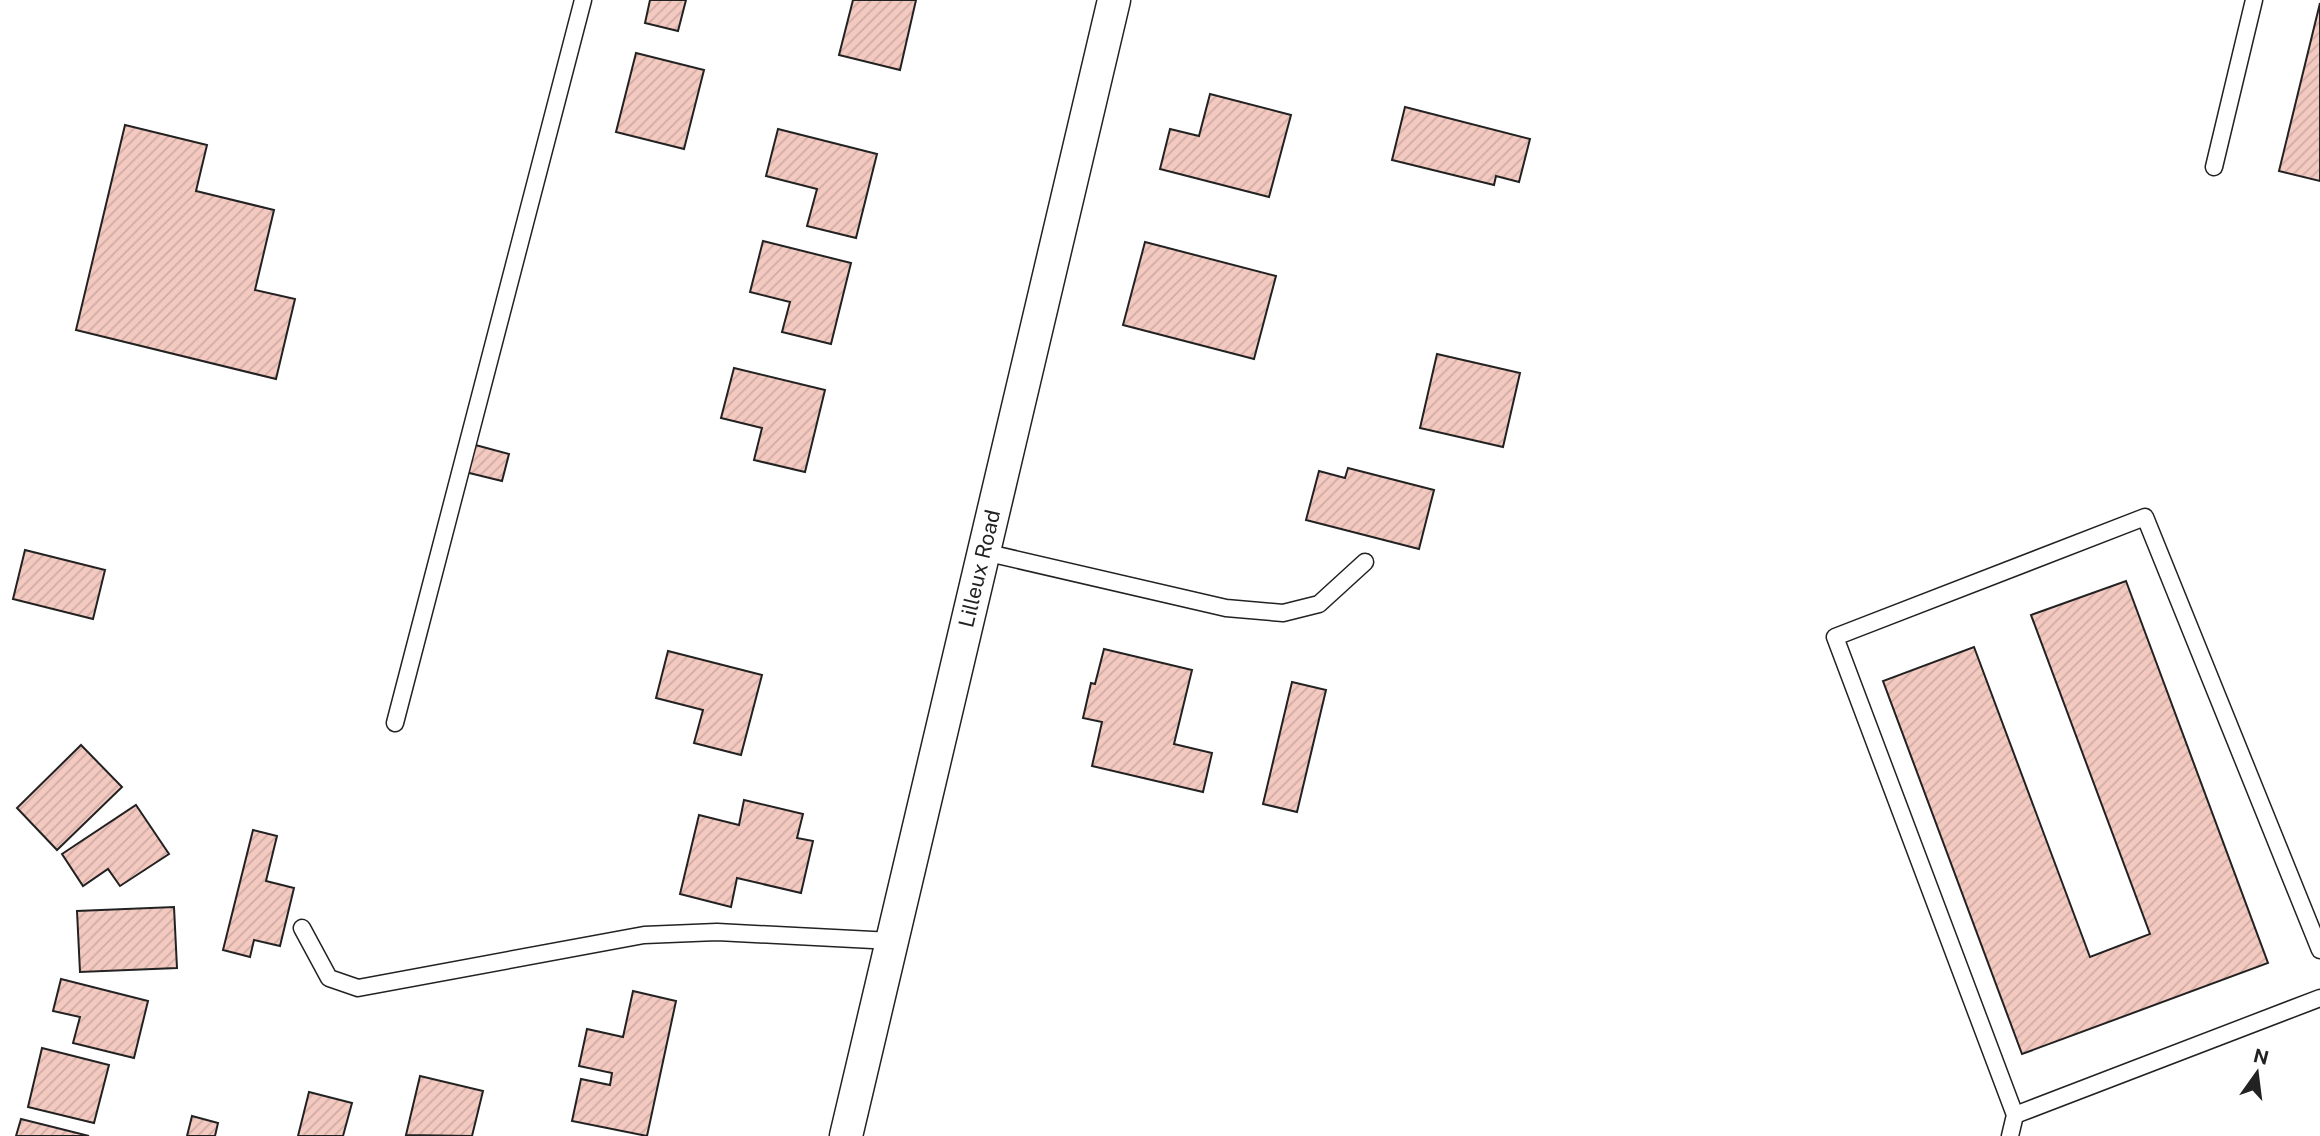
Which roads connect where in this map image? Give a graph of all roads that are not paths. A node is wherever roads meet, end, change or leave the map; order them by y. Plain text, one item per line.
1 (583, 0) edge
2 (1114, 0) edge
3 (2254, 0) edge
4 (2214, 167) dead end
5 (984, 552) junction
6 (1365, 562) dead end
7 (396, 723) dead end
8 (302, 928) dead end
9 (892, 941) junction
10 (2320, 950) edge
11 (2320, 998) edge
12 (2015, 1115) junction
13 (846, 1136) edge
14 (2010, 1136) edge

1 - 7 lane
2 - 5 street, Lilleux Road
3 - 4 lane
5 - 6 lane
5 - 9 street, Lilleux Road
8 - 9 lane
9 - 13 street, Lilleux Road
10 - 12 lane
11 - 12 lane
12 - 14 lane

